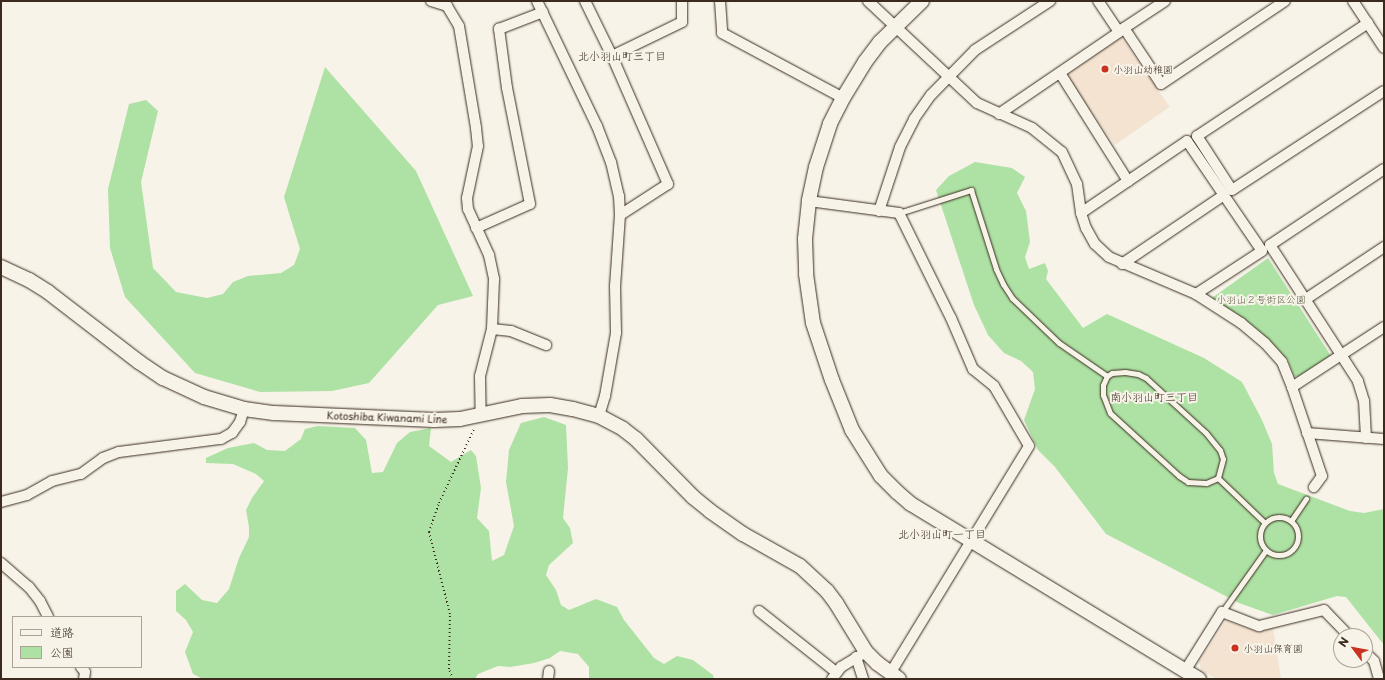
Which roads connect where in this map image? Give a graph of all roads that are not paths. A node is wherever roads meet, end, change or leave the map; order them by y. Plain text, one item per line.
1 (431, 1) edge
2 (537, 1) edge
3 (585, 1) edge
4 (682, 1) edge
5 (720, 1) edge
6 (868, 1) edge
7 (922, 1) edge
8 (1050, 1) edge
9 (1098, 1) edge
10 (1164, 1) edge
11 (1285, 1) edge
12 (1353, 1) edge
13 (542, 12) junction
14 (1368, 23) junction
15 (895, 26) junction
16 (1384, 48) edge
17 (612, 56) junction
18 (1060, 73) junction
19 (947, 77) junction
20 (1384, 91) edge
21 (843, 98) junction
22 (999, 114) junction
23 (1384, 169) edge
24 (1128, 181) junction
25 (1224, 195) junction
26 (809, 201) junction
27 (879, 211) junction
28 (899, 213) junction
29 (1081, 213) junction
30 (620, 215) junction
31 (476, 228) junction
32 (1384, 247) edge
33 (1122, 264) junction
34 (1, 267) edge
35 (1196, 294) junction
36 (1306, 299) junction
37 (1384, 327) edge
38 (492, 329) junction
39 (546, 345) dead end
40 (1342, 354) junction
41 (1107, 376) junction
42 (1292, 387) junction
43 (244, 409) junction
44 (481, 415) junction
45 (599, 416) junction
46 (1307, 433) junction
47 (1366, 438) junction
48 (1384, 438) edge
49 (1218, 478) junction
50 (1314, 487) dead end
51 (1306, 499) dead end
52 (1, 502) edge
53 (1291, 521) junction
54 (1265, 523) junction
55 (970, 542) junction
56 (1266, 550) junction
57 (1, 563) edge
58 (759, 611) dead end
59 (1222, 612) junction
60 (47, 616) edge
61 (1342, 628) edge
62 (861, 654) junction
63 (1373, 660) edge
64 (82, 668) edge
65 (834, 675) edge
66 (1183, 675) edge
67 (894, 676) edge
68 (84, 679) edge
69 (863, 679) edge
70 (1199, 679) edge
71 (1379, 679) edge

1 - 31 street
2 - 13 street
3 - 17 street
4 - 17 street
5 - 21 street
6 - 15 street
7 - 15 main road
8 - 19 street
9 - 18 street
10 - 11 street
12 - 14 street
13 - 30 street
13 - 31 street
14 - 16 street
14 - 20 street
15 - 19 street
15 - 21 main road
17 - 30 street
18 - 22 street
18 - 24 street
19 - 22 street
19 - 27 street
21 - 26 main road
22 - 29 street
23 - 36 street
24 - 25 street
24 - 29 street
25 - 33 street
25 - 35 street
26 - 27 street
26 - 55 main road
27 - 28 street
28 - 41 lane
28 - 55 street
29 - 33 street
30 - 45 street
31 - 38 street
32 - 36 street
33 - 35 street
34 - 43 main road, Kotoshiba Kiwanami Line
35 - 42 street
36 - 40 street
37 - 40 street
38 - 39 street
38 - 44 street
40 - 42 street
40 - 47 street
41 - 49 lane
41 - 49 lane
42 - 46 street
43 - 44 main road, Kotoshiba Kiwanami Line
43 - 52 street
44 - 45 main road, Kotoshiba Kiwanami Line
45 - 62 main road, Kotoshiba Kiwanami Line
46 - 47 street
46 - 50 street
47 - 48 street
49 - 54 lane
51 - 53 lane
53 - 54 lane
53 - 56 lane
54 - 56 lane
55 - 66 main road
55 - 67 street
56 - 59 lane
57 - 60 street
58 - 65 street
59 - 61 street
59 - 66 street
62 - 65 street
62 - 67 main road, Kotoshiba Kiwanami Line
62 - 69 street
63 - 71 street
64 - 68 street
66 - 70 main road

